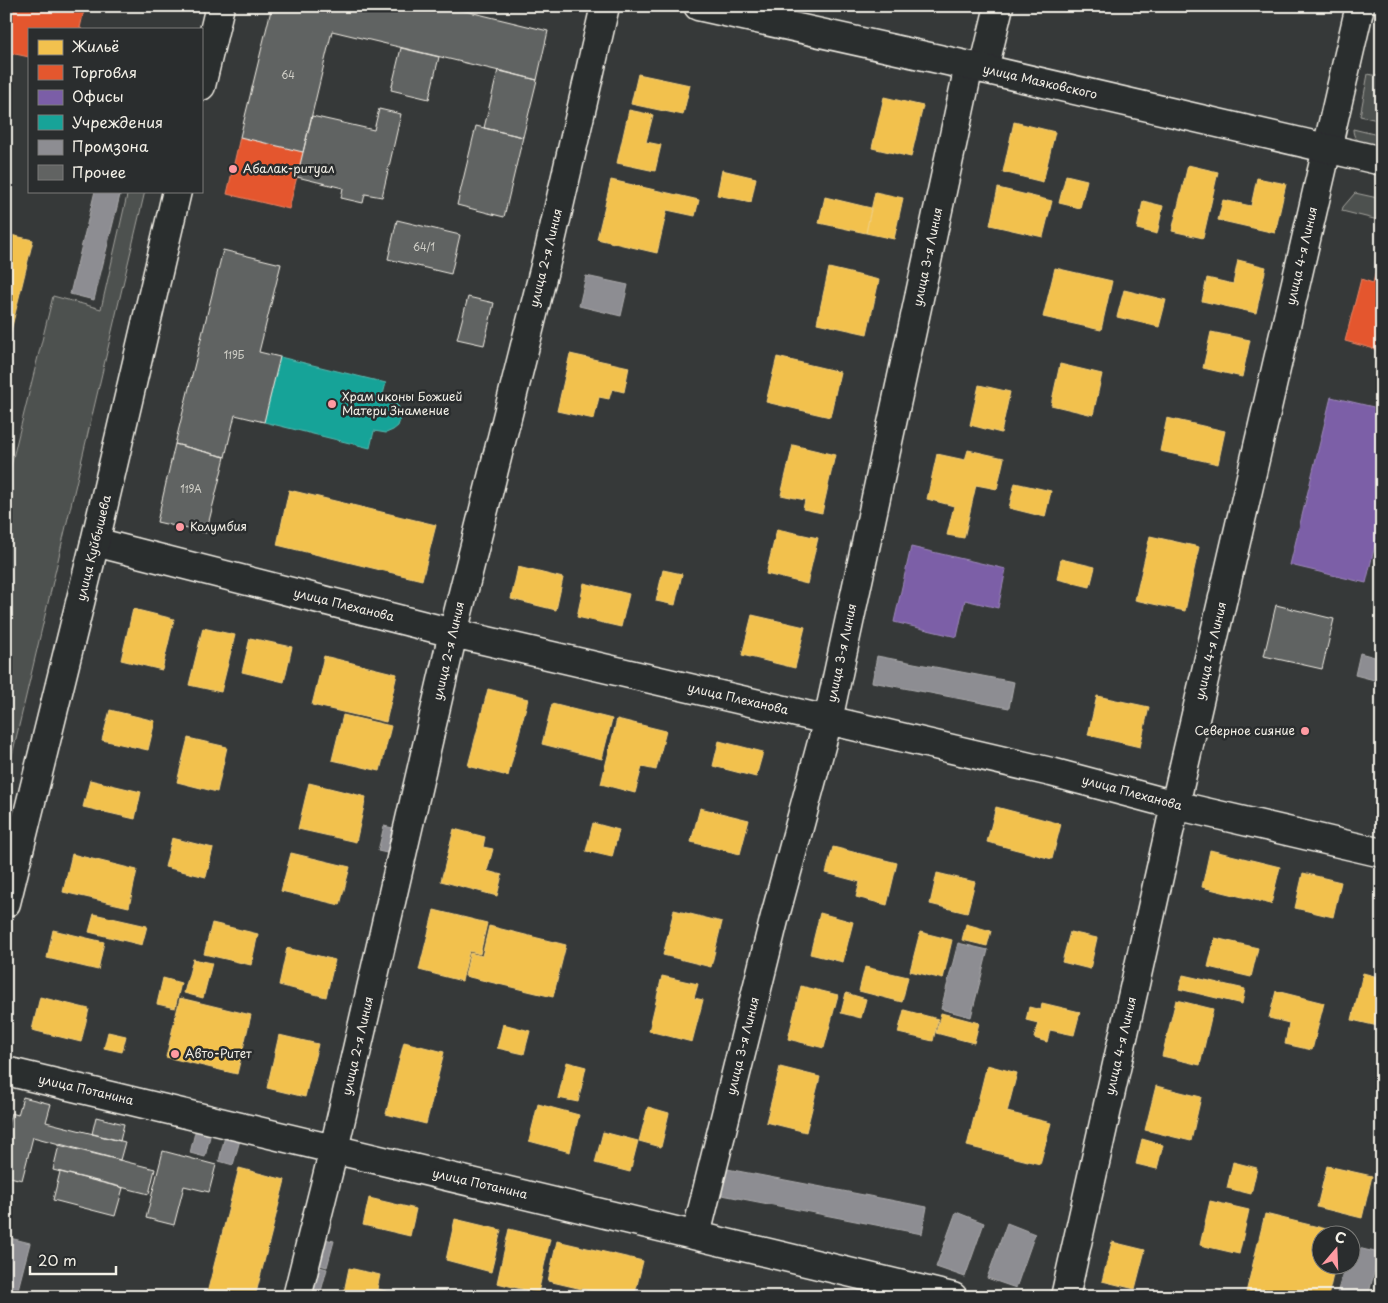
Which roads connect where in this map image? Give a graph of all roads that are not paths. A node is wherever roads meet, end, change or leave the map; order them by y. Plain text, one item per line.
1 (220, 6) edge
2 (605, 6) edge
3 (698, 6) edge
4 (999, 6) edge
5 (1360, 6) edge
6 (977, 68) junction
7 (202, 82) edge
8 (1327, 148) junction
9 (1382, 161) edge
10 (177, 192) edge
11 (95, 542) junction
12 (453, 633) junction
13 (828, 720) junction
14 (1175, 805) junction
15 (1382, 852) edge
16 (6, 903) edge
17 (6, 1071) edge
18 (334, 1149) junction
19 (696, 1235) junction
20 (298, 1297) edge
21 (953, 1297) edge
22 (1065, 1297) edge

1 - 7 street
2 - 12 street, улица 2-я Линия
3 - 6 street, улица Маяковского
4 - 6 street, улица 3-я Линия
5 - 8 street, улица 4-я Линия
6 - 8 street, улица Маяковского
6 - 13 street, улица 3-я Линия
8 - 9 street, улица Маяковского
8 - 14 street, улица 4-я Линия
10 - 11 street, улица Куйбышева
11 - 12 street, улица Плеханова
11 - 16 street, улица Куйбышева
12 - 13 street, улица Плеханова
12 - 18 street, улица 2-я Линия
13 - 14 street, улица Плеханова
13 - 19 street, улица 3-я Линия
14 - 15 street, улица Плеханова
14 - 22 street, улица 4-я Линия
17 - 18 street, улица Потанина
18 - 19 street, улица Потанина
18 - 20 street, улица 2-я Линия
19 - 21 street, улица Потанина

